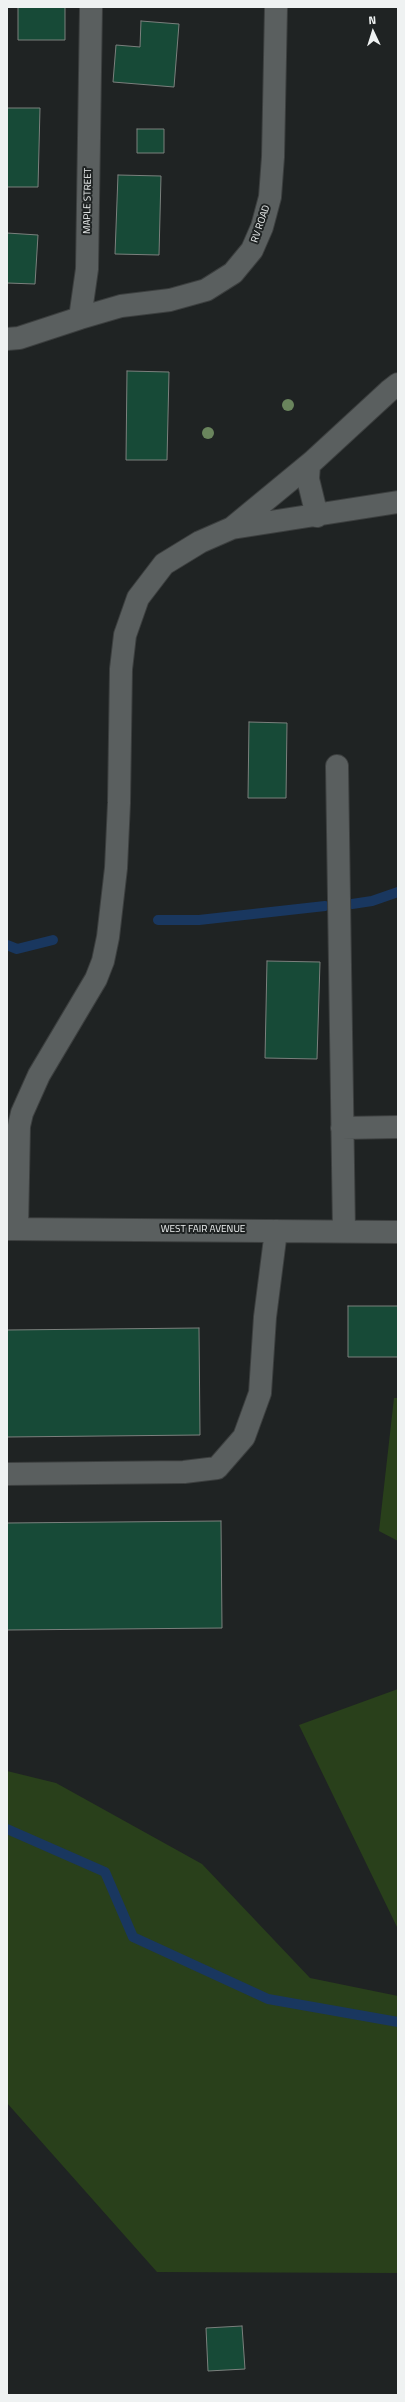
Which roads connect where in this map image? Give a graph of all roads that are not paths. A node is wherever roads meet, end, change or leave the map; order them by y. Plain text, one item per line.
1 (91, 7) edge
2 (276, 7) edge
3 (80, 318) junction
4 (7, 339) edge
5 (398, 384) edge
6 (309, 465) junction
7 (398, 502) edge
8 (318, 516) junction
9 (232, 528) junction
10 (337, 766) dead end
11 (398, 1127) edge
12 (342, 1128) junction
13 (12, 1229) edge
14 (276, 1231) junction
15 (344, 1232) junction
16 (398, 1232) edge
17 (7, 1474) edge

1 - 3 street, MAPLE STREET
2 - 3 street, RV ROAD
3 - 4 street
5 - 6 street
6 - 8 street
6 - 9 street
7 - 8 street
8 - 9 street
9 - 13 street
10 - 12 street
11 - 12 street
12 - 15 street
13 - 14 street, WEST FAIR AVENUE
14 - 15 street, WEST FAIR AVENUE
14 - 17 street
15 - 16 street, WEST FAIR AVENUE

